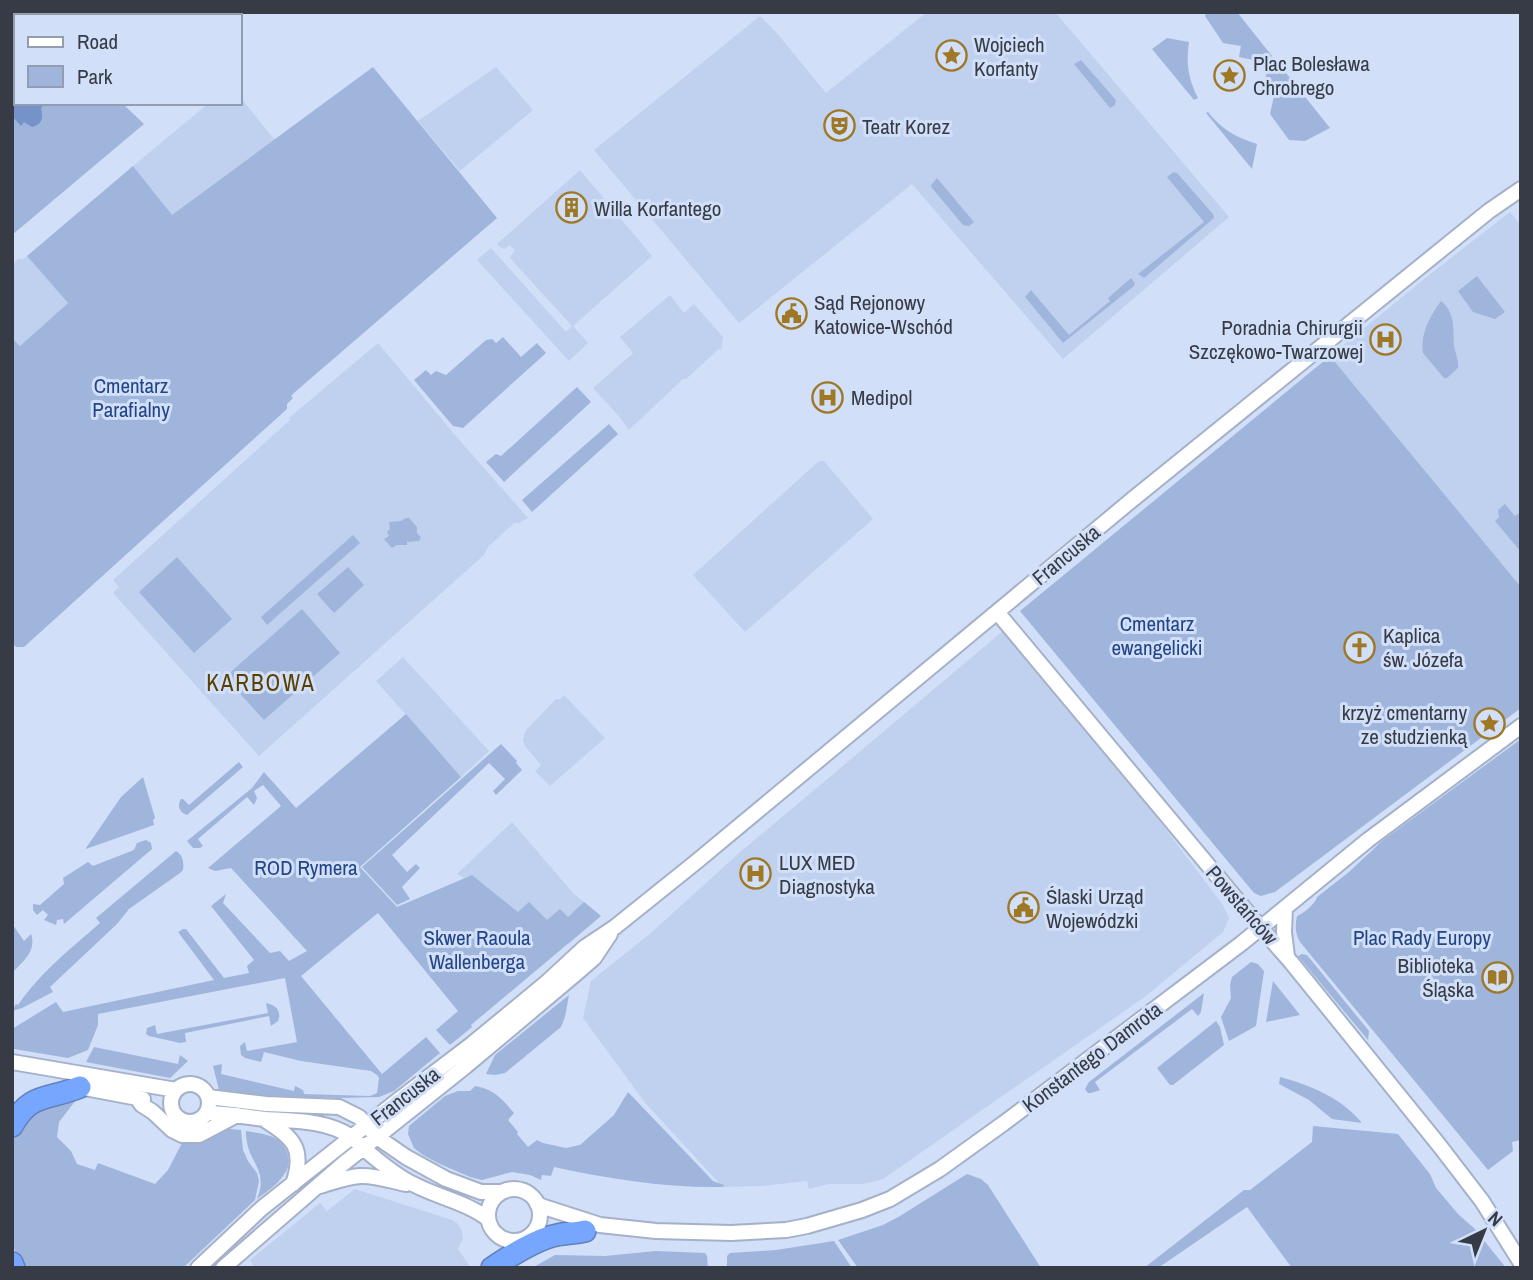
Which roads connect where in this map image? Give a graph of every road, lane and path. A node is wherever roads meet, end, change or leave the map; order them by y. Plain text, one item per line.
1 (1521, 189) edge
2 (997, 612) junction
3 (1521, 726) edge
4 (1285, 908) junction
5 (615, 927) junction
6 (1261, 928) junction
7 (1287, 958) junction
8 (12, 1062) edge
9 (79, 1087) joint
10 (176, 1090) junction
11 (136, 1097) junction
12 (208, 1097) junction
13 (171, 1109) junction
14 (207, 1113) junction
15 (237, 1115) junction
16 (407, 1115) junction
17 (264, 1119) junction
18 (366, 1125) junction
19 (12, 1126) edge
20 (377, 1137) junction
21 (357, 1142) junction
22 (397, 1151) junction
23 (293, 1184) junction
24 (413, 1185) junction
25 (316, 1188) junction
26 (502, 1192) junction
27 (1482, 1202) junction
28 (537, 1204) junction
29 (488, 1219) junction
30 (593, 1228) junction
31 (532, 1233) junction
32 (1521, 1243) edge
33 (1521, 1263) edge
34 (198, 1268) edge
35 (223, 1268) edge
36 (492, 1268) edge

1 - 2 street, Francuska
2 - 5 street, Francuska
2 - 6 street, Powstańców
3 - 4 street, Konstantego Damrota
4 - 6 street, Konstantego Damrota
4 - 7 street
5 - 16 street, Francuska
5 - 18 street, Francuska
6 - 7 street, Powstańców
6 - 30 street, Konstantego Damrota
7 - 27 street, Powstańców
8 - 10 street
9 - 11 street
9 - 19 highway
10 - 12 street
10 - 13 street
11 - 13 street
11 - 15 street
12 - 14 street
12 - 18 street
13 - 14 street
14 - 15 street
15 - 17 street
16 - 20 street, Francuska
16 - 22 street
17 - 21 street
17 - 23 street
18 - 20 street
18 - 21 street, Francuska
20 - 21 street, Francuska
20 - 22 street
21 - 23 street, Francuska
21 - 24 street
21 - 25 street, Francuska
22 - 26 street
23 - 34 street, Francuska
24 - 25 street
24 - 29 street
25 - 35 street, Francuska
26 - 28 street
26 - 29 street
27 - 32 street, Powstańców
27 - 33 street, Powstańców
28 - 30 street, Konstantego Damrota
28 - 31 street
29 - 31 street
30 - 31 street, Konstantego Damrota
30 - 36 highway

